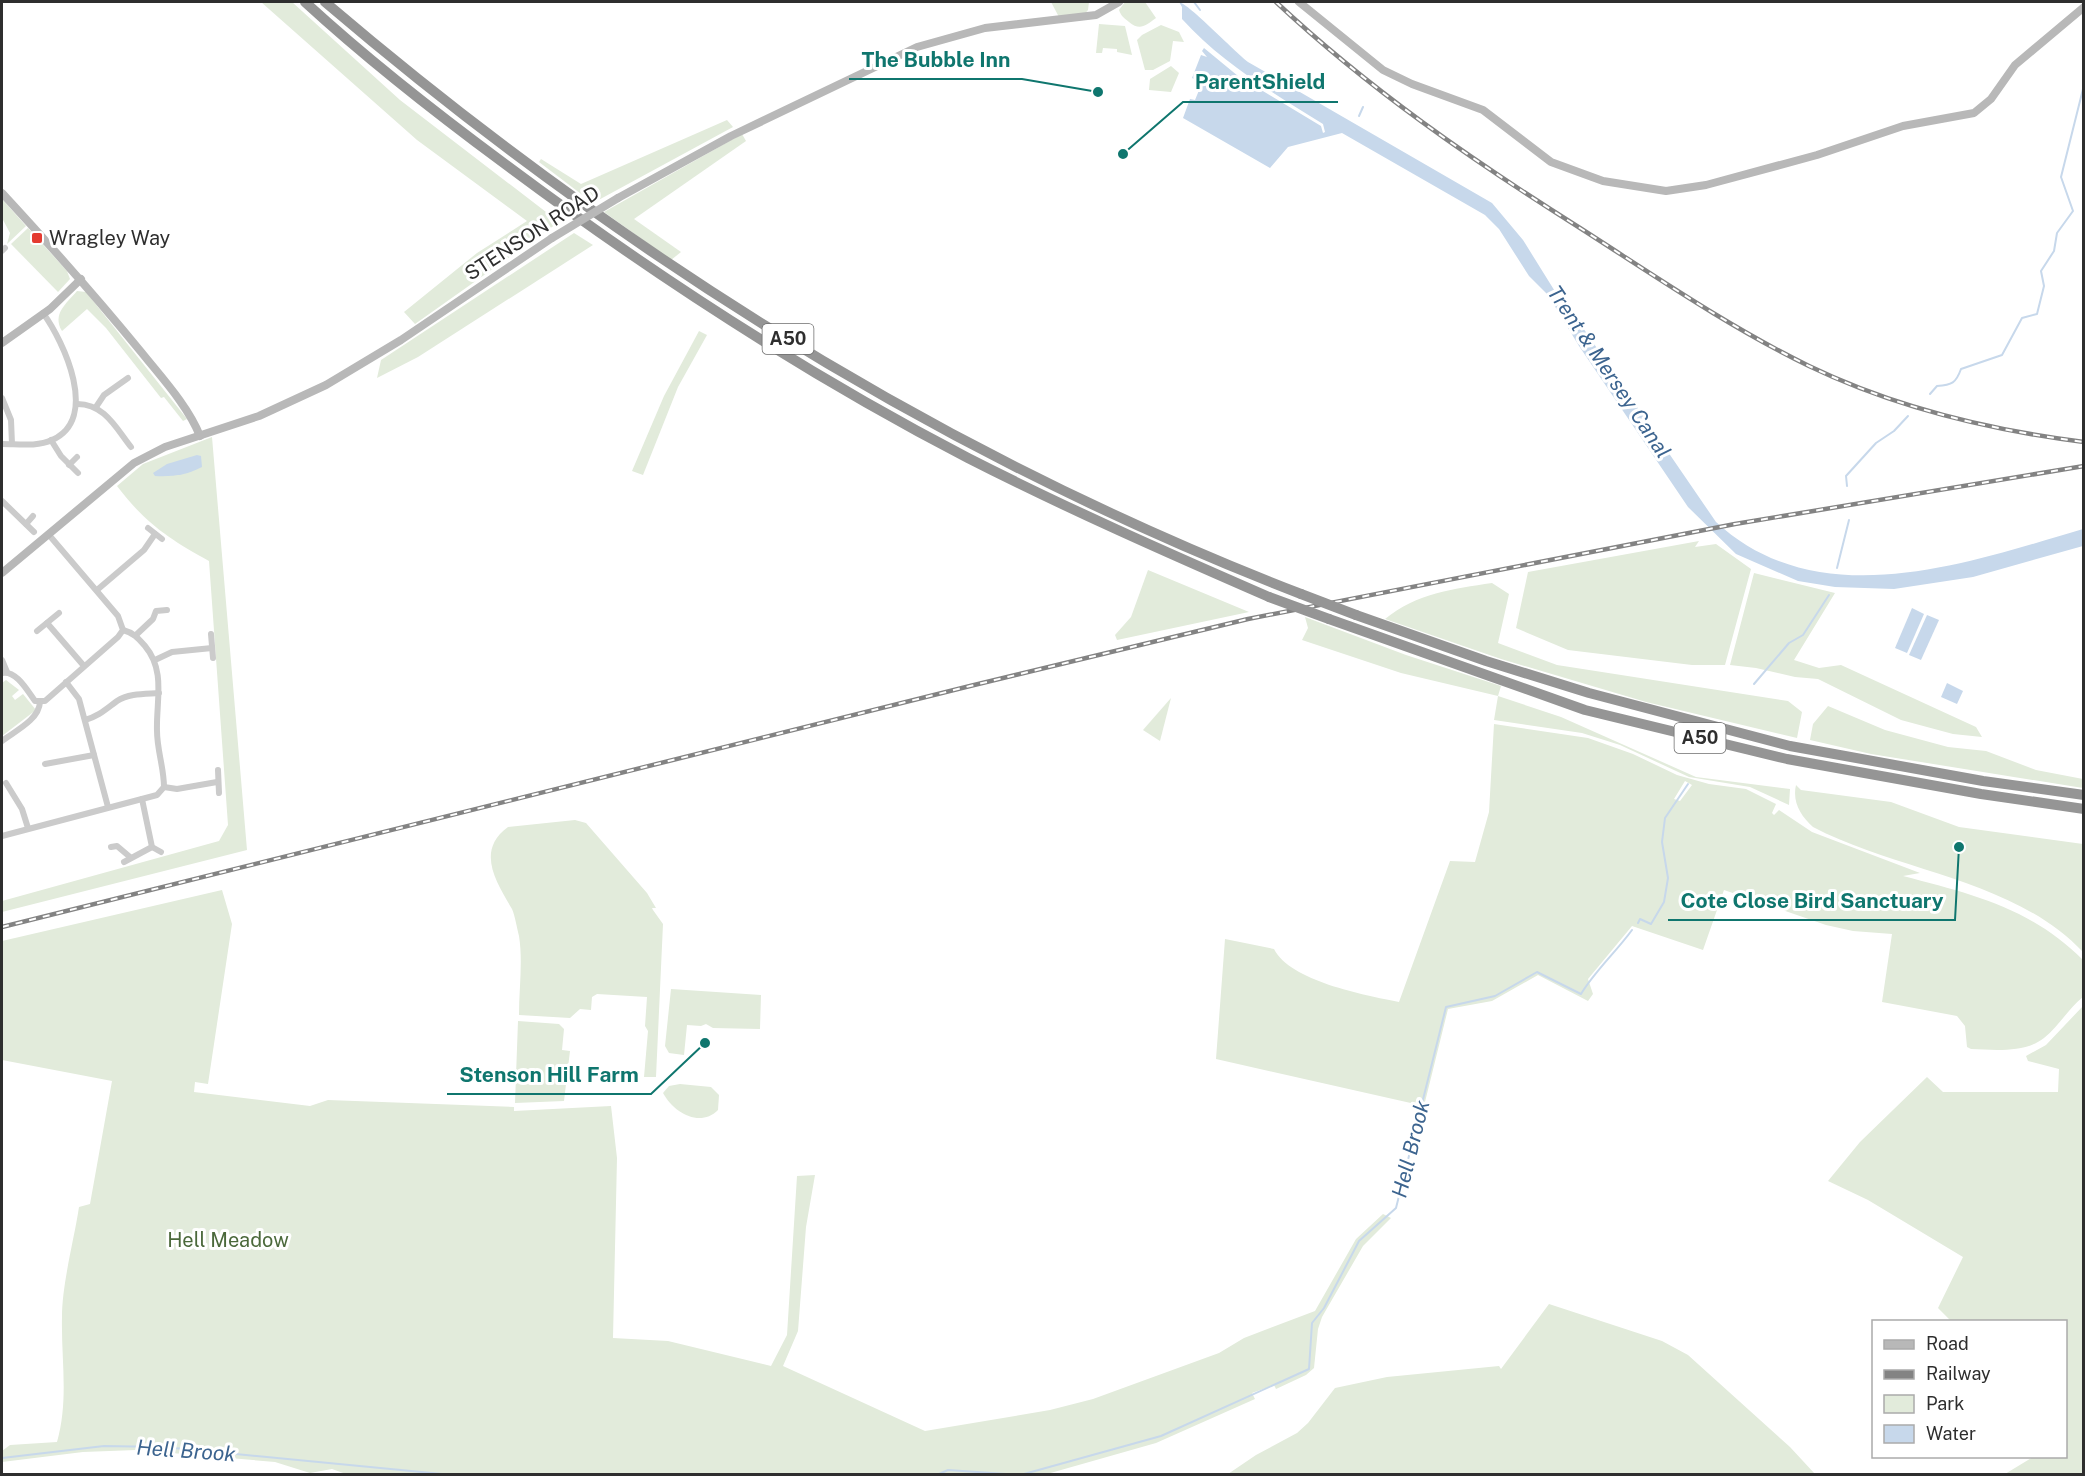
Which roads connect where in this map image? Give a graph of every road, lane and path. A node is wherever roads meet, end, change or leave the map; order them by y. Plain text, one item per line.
1 (305, 2) edge
2 (325, 2) edge
3 (1119, 2) edge
4 (1299, 2) edge
5 (2084, 7) edge
6 (2, 193) edge
7 (81, 279) junction
8 (44, 313) junction
9 (2, 343) edge
10 (128, 378) dead end
11 (2, 398) edge
12 (76, 404) junction
13 (96, 407) junction
14 (4, 412) edge
15 (200, 436) junction
16 (123, 437) junction
17 (51, 440) junction
18 (117, 442) dead end
19 (2, 444) edge
20 (12, 444) junction
21 (132, 447) dead end
22 (77, 457) dead end
23 (69, 465) junction
24 (78, 473) dead end
25 (2, 501) edge
26 (33, 516) dead end
27 (26, 524) junction
28 (148, 528) dead end
29 (34, 532) dead end
30 (155, 534) junction
31 (49, 535) junction
32 (162, 539) dead end
33 (2, 573) edge
34 (97, 590) junction
35 (167, 610) dead end
36 (59, 613) dead end
37 (47, 623) junction
38 (123, 630) junction
39 (37, 631) dead end
40 (211, 634) dead end
41 (136, 635) junction
42 (212, 648) junction
43 (213, 658) dead end
44 (2, 660) edge
45 (155, 660) junction
46 (84, 666) junction
47 (4, 673) edge
48 (66, 682) junction
49 (159, 693) junction
50 (40, 702) junction
51 (85, 720) junction
52 (2, 741) edge
53 (94, 755) junction
54 (45, 764) dead end
55 (218, 770) dead end
56 (217, 782) junction
57 (6, 783) dead end
58 (164, 787) junction
59 (219, 793) dead end
60 (2084, 795) edge
61 (142, 799) junction
62 (108, 807) junction
63 (2084, 809) edge
64 (28, 828) junction
65 (2, 836) edge
66 (111, 847) dead end
67 (152, 847) junction
68 (161, 852) dead end

1 - 63 highway, A50, bridge
2 - 60 highway, A50, bridge
3 - 15 street, STENSON ROAD, bridge
4 - 5 street
6 - 7 street
7 - 8 street
7 - 15 street
8 - 9 street
8 - 12 street
10 - 13 street
11 - 14 street
12 - 13 street
12 - 17 street
13 - 16 street
14 - 20 street
15 - 31 street, STENSON ROAD
16 - 18 street
16 - 21 street
17 - 20 street
17 - 23 street
19 - 20 street
22 - 23 street
23 - 24 street
25 - 27 street
26 - 27 street
27 - 29 street
28 - 30 street
30 - 32 street
30 - 34 street
31 - 33 street, STENSON ROAD
31 - 34 street
34 - 38 street
35 - 41 street
36 - 37 street
37 - 39 street
37 - 46 street
38 - 41 street
38 - 46 street
40 - 42 street
41 - 45 street
42 - 43 street
42 - 45 street
44 - 47 street
45 - 49 street
46 - 48 street
47 - 50 street
48 - 50 street
48 - 51 street
49 - 51 street
49 - 58 street
50 - 52 street
51 - 53 street
53 - 54 street
53 - 62 street
55 - 56 street
56 - 58 street
56 - 59 street
57 - 64 street
58 - 61 street
61 - 62 street
61 - 67 street
62 - 64 street
64 - 65 street
66 - 67 street
67 - 68 street

